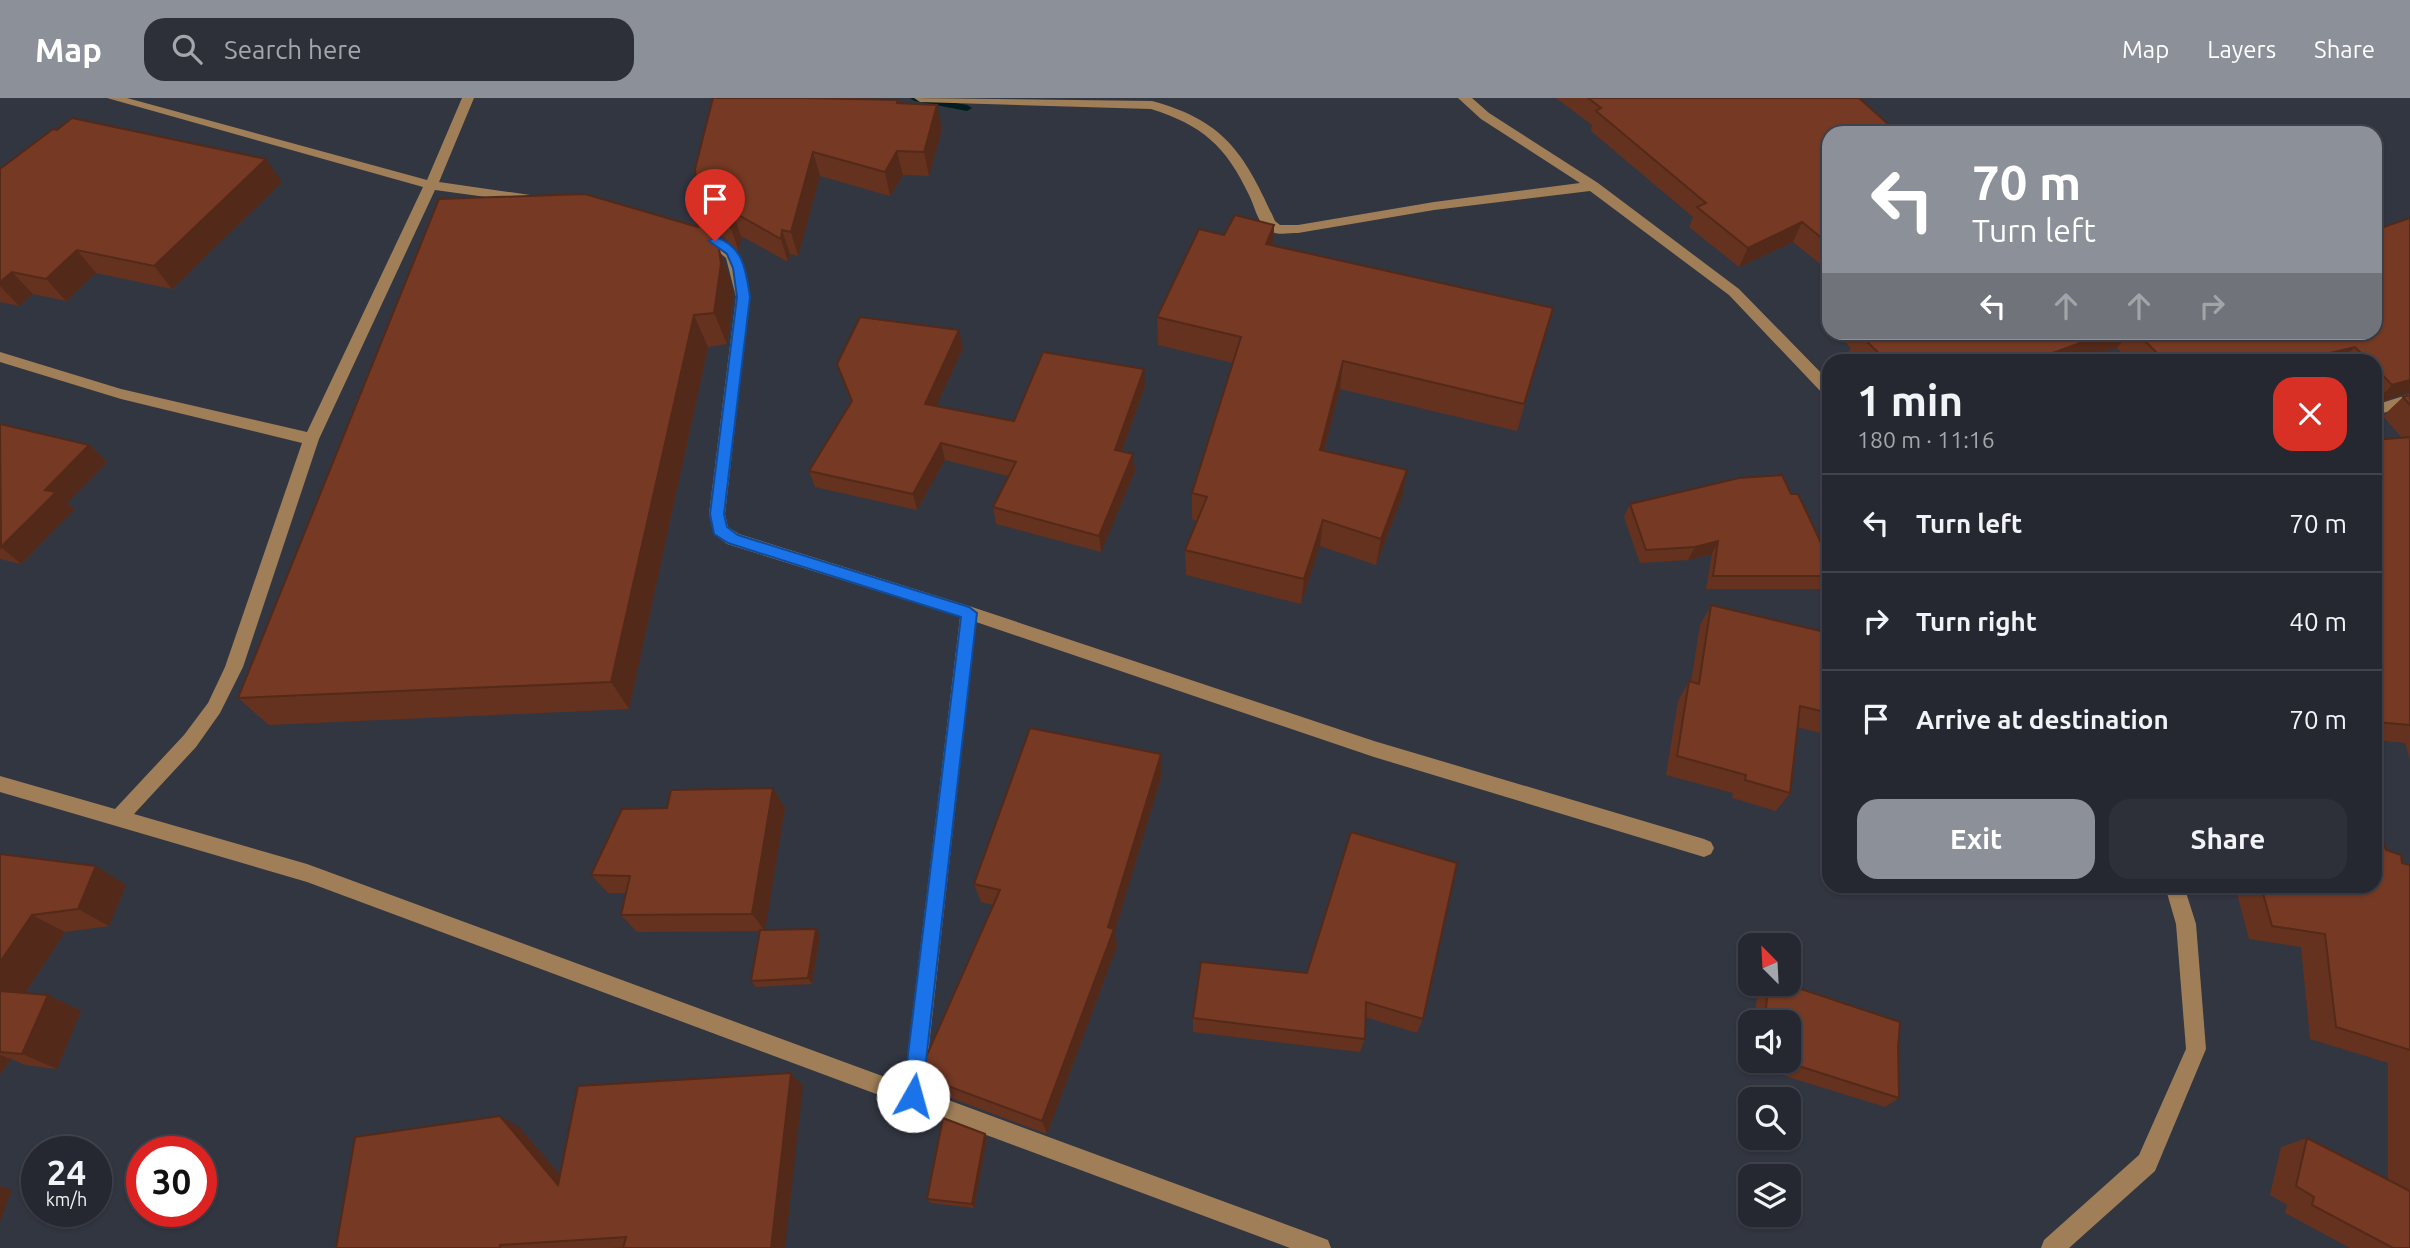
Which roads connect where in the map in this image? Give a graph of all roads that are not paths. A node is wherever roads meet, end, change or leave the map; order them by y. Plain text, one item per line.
1 (113, 98) edge
2 (468, 98) edge
3 (1464, 98) edge
4 (926, 99) edge
5 (431, 185) junction
6 (1593, 186) junction
7 (555, 202) edge
8 (675, 230) edge
9 (0, 357) edge
10 (1822, 384) edge
11 (2410, 400) edge
12 (2382, 408) edge
13 (311, 439) junction
14 (969, 613) junction
15 (0, 784) edge
16 (120, 818) junction
17 (1704, 848) dead end
18 (2177, 893) edge
19 (913, 1096) junction
20 (1320, 1248) edge
21 (2052, 1248) edge

1 - 5 street
2 - 5 street
3 - 6 street
4 - 6 street
5 - 7 street
5 - 13 street
6 - 10 street
8 - 14 street
9 - 13 street
11 - 12 street
13 - 16 street
14 - 17 street
14 - 19 street
15 - 16 street
16 - 19 street
18 - 21 street
19 - 20 street

